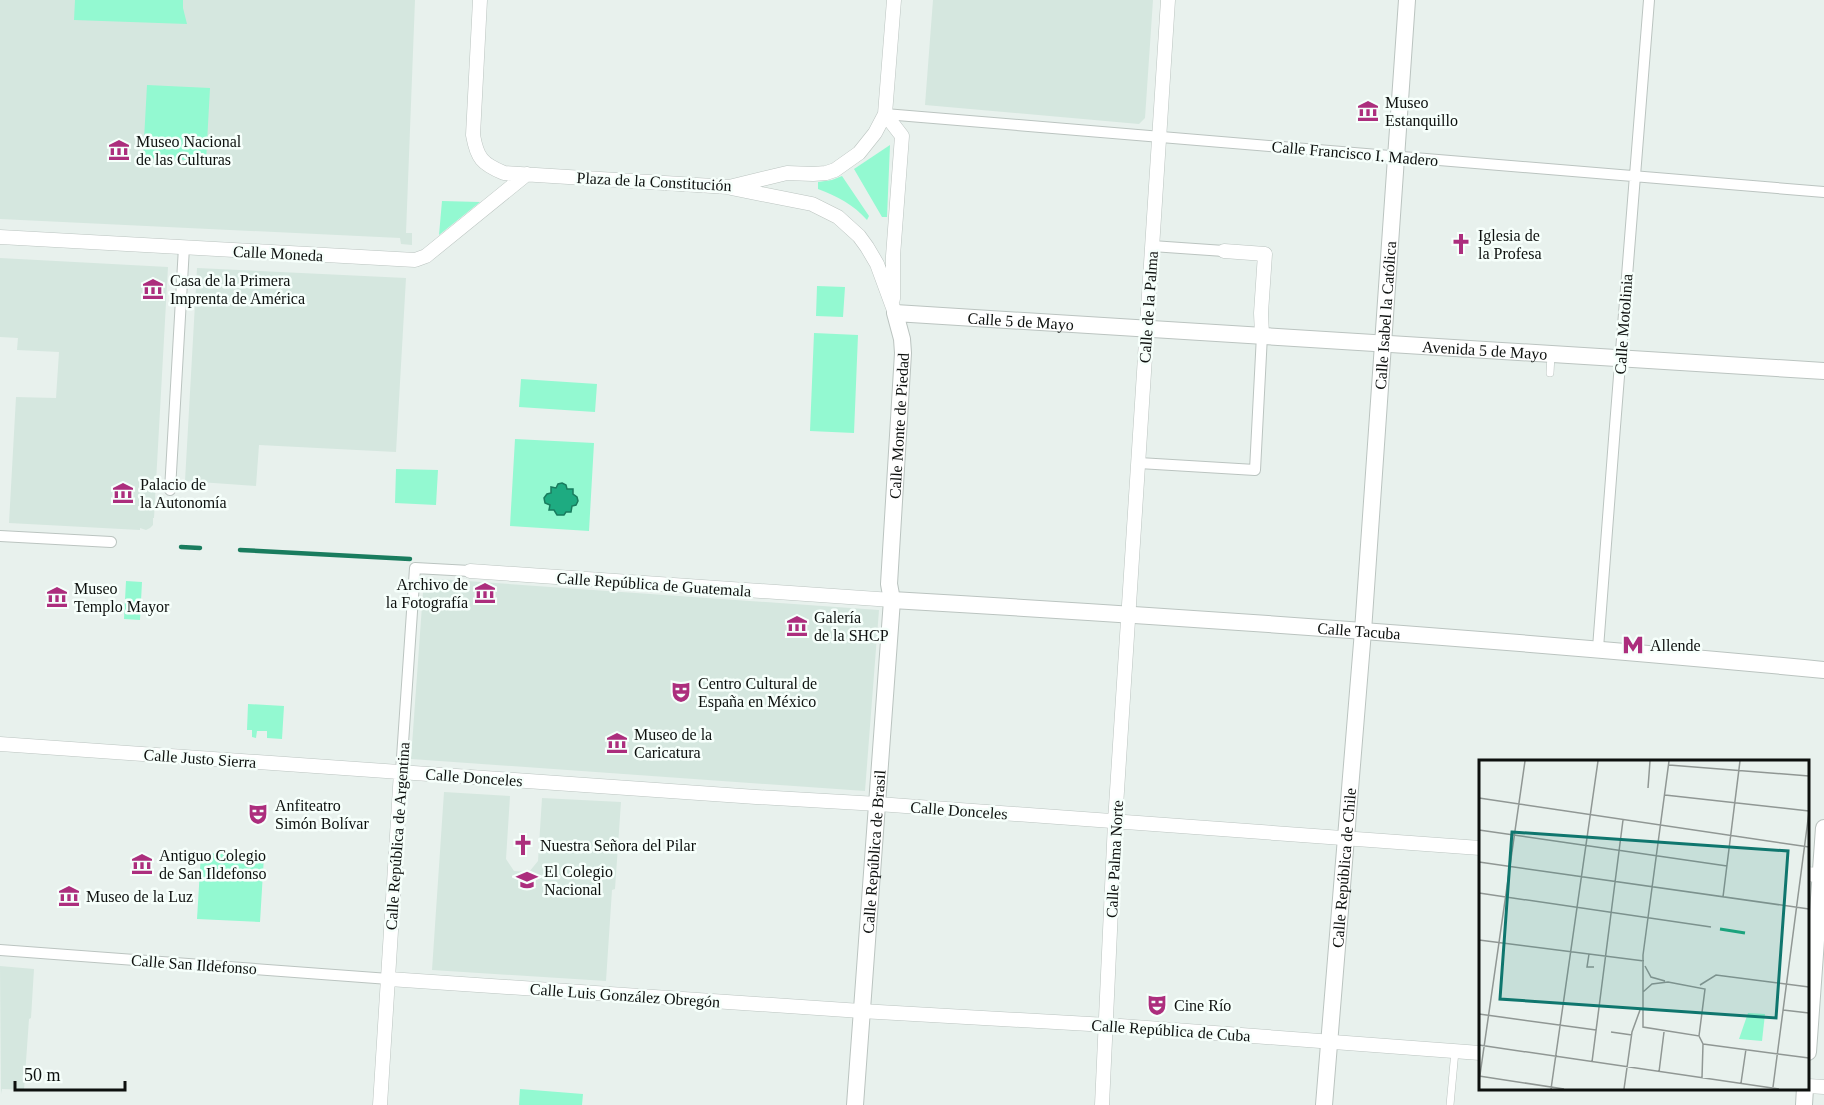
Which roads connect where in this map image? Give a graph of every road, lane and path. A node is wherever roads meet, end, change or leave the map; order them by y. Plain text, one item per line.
1 (480, 0) edge
2 (1168, 0) edge
3 (1407, 0) edge
4 (1649, 0) edge
5 (894, 1) edge
6 (885, 114) junction
7 (1159, 137) junction
8 (1397, 156) junction
9 (527, 174) junction
10 (1633, 176) junction
11 (729, 187) junction
12 (1824, 192) edge
13 (0, 237) edge
14 (1152, 246) junction
15 (184, 248) junction
16 (1224, 251) joint
17 (895, 313) junction
18 (1146, 329) junction
19 (1262, 335) junction
20 (1383, 343) junction
21 (1551, 354) junction
22 (1621, 358) junction
23 (1824, 370) edge
24 (1550, 373) dead end
25 (1139, 463) junction
26 (170, 490) dead end
27 (0, 536) edge
28 (111, 542) dead end
29 (415, 568) joint
30 (471, 571) joint
31 (892, 600) junction
32 (1128, 614) junction
33 (1363, 631) junction
34 (1598, 648) junction
35 (1824, 670) edge
36 (0, 744) edge
37 (401, 772) junction
38 (878, 804) junction
39 (1115, 822) junction
40 (1824, 828) edge
41 (1345, 837) junction
42 (1479, 848) edge
43 (1818, 875) edge
44 (0, 950) edge
45 (389, 979) junction
46 (861, 1011) junction
47 (1107, 1025) junction
48 (1809, 1034) edge
49 (1329, 1042) junction
50 (1455, 1051) junction
51 (1479, 1053) edge
52 (1806, 1090) edge
53 (380, 1105) edge
54 (855, 1105) edge
55 (1102, 1105) edge
56 (1324, 1105) edge
57 (1450, 1105) edge
58 (1804, 1105) edge

1 - 9 street, Plaza de la Constitución
2 - 7 street, Calle de la Palma
3 - 8 street, Calle Isabel la Católica
4 - 10 street, Calle Motolinia
5 - 6 street, Plaza de la Constitución
6 - 7 street, Calle Francisco I. Madero
6 - 11 street, Plaza de la Constitución
6 - 17 street, Calle Monte de Piedad
7 - 8 street, Calle Francisco I. Madero
7 - 14 street, Calle de la Palma
8 - 10 street, Calle Francisco I. Madero
8 - 20 street, Calle Isabel la Católica
9 - 11 street, Plaza de la Constitución
9 - 15 street, Calle Moneda
10 - 12 street, Calle Francisco I. Madero
10 - 22 street, Calle Motolinia
11 - 17 street
13 - 15 street, Calle Moneda
14 - 16 street
14 - 18 street, Calle de la Palma
15 - 26 street
16 - 19 street
17 - 18 street, Calle 5 de Mayo
17 - 31 street, Calle Monte de Piedad
18 - 19 street, Avenida 5 de Mayo
18 - 25 street, Calle de la Palma
19 - 20 street, Avenida 5 de Mayo
19 - 25 street
20 - 21 street, Avenida 5 de Mayo
20 - 33 street, Calle Isabel la Católica
21 - 22 street, Avenida 5 de Mayo
21 - 24 lane
22 - 23 street, Avenida 5 de Mayo
22 - 34 street, Calle Motolinia
25 - 32 street, Calle de la Palma
27 - 28 street
29 - 30 street, Calle República de Guatemala
29 - 37 street, Calle República de Argentina
30 - 31 street, Calle República de Guatemala
31 - 32 street, Calle Tacuba
31 - 38 street, Calle República de Brasil
32 - 33 street, Calle Tacuba
32 - 39 street, Calle Palma Norte
33 - 34 street, Calle Tacuba
33 - 41 street, Calle República de Chile
34 - 35 street, Calle Tacuba
36 - 37 street, Calle Justo Sierra
37 - 38 street, Calle Donceles
37 - 45 street, Calle República de Argentina
38 - 39 street, Calle Donceles
38 - 46 street, Calle República de Brasil
39 - 41 street, Calle Donceles
39 - 47 street, Calle Palma Norte
40 - 43 street
41 - 42 street, Calle Donceles
41 - 49 street, Calle República de Chile
43 - 48 street
44 - 45 street, Calle San Ildefonso
45 - 46 street, Calle Luis González Obregón
45 - 53 street, Calle República de Argentina
46 - 47 street, Calle República de Cuba
46 - 54 street, Calle República de Brasil
47 - 49 street, Calle República de Cuba
47 - 55 street, Calle Palma Norte
49 - 50 street, Calle República de Cuba
49 - 56 street, Calle República de Chile
50 - 51 street, Calle República de Cuba
50 - 57 lane
52 - 58 street

